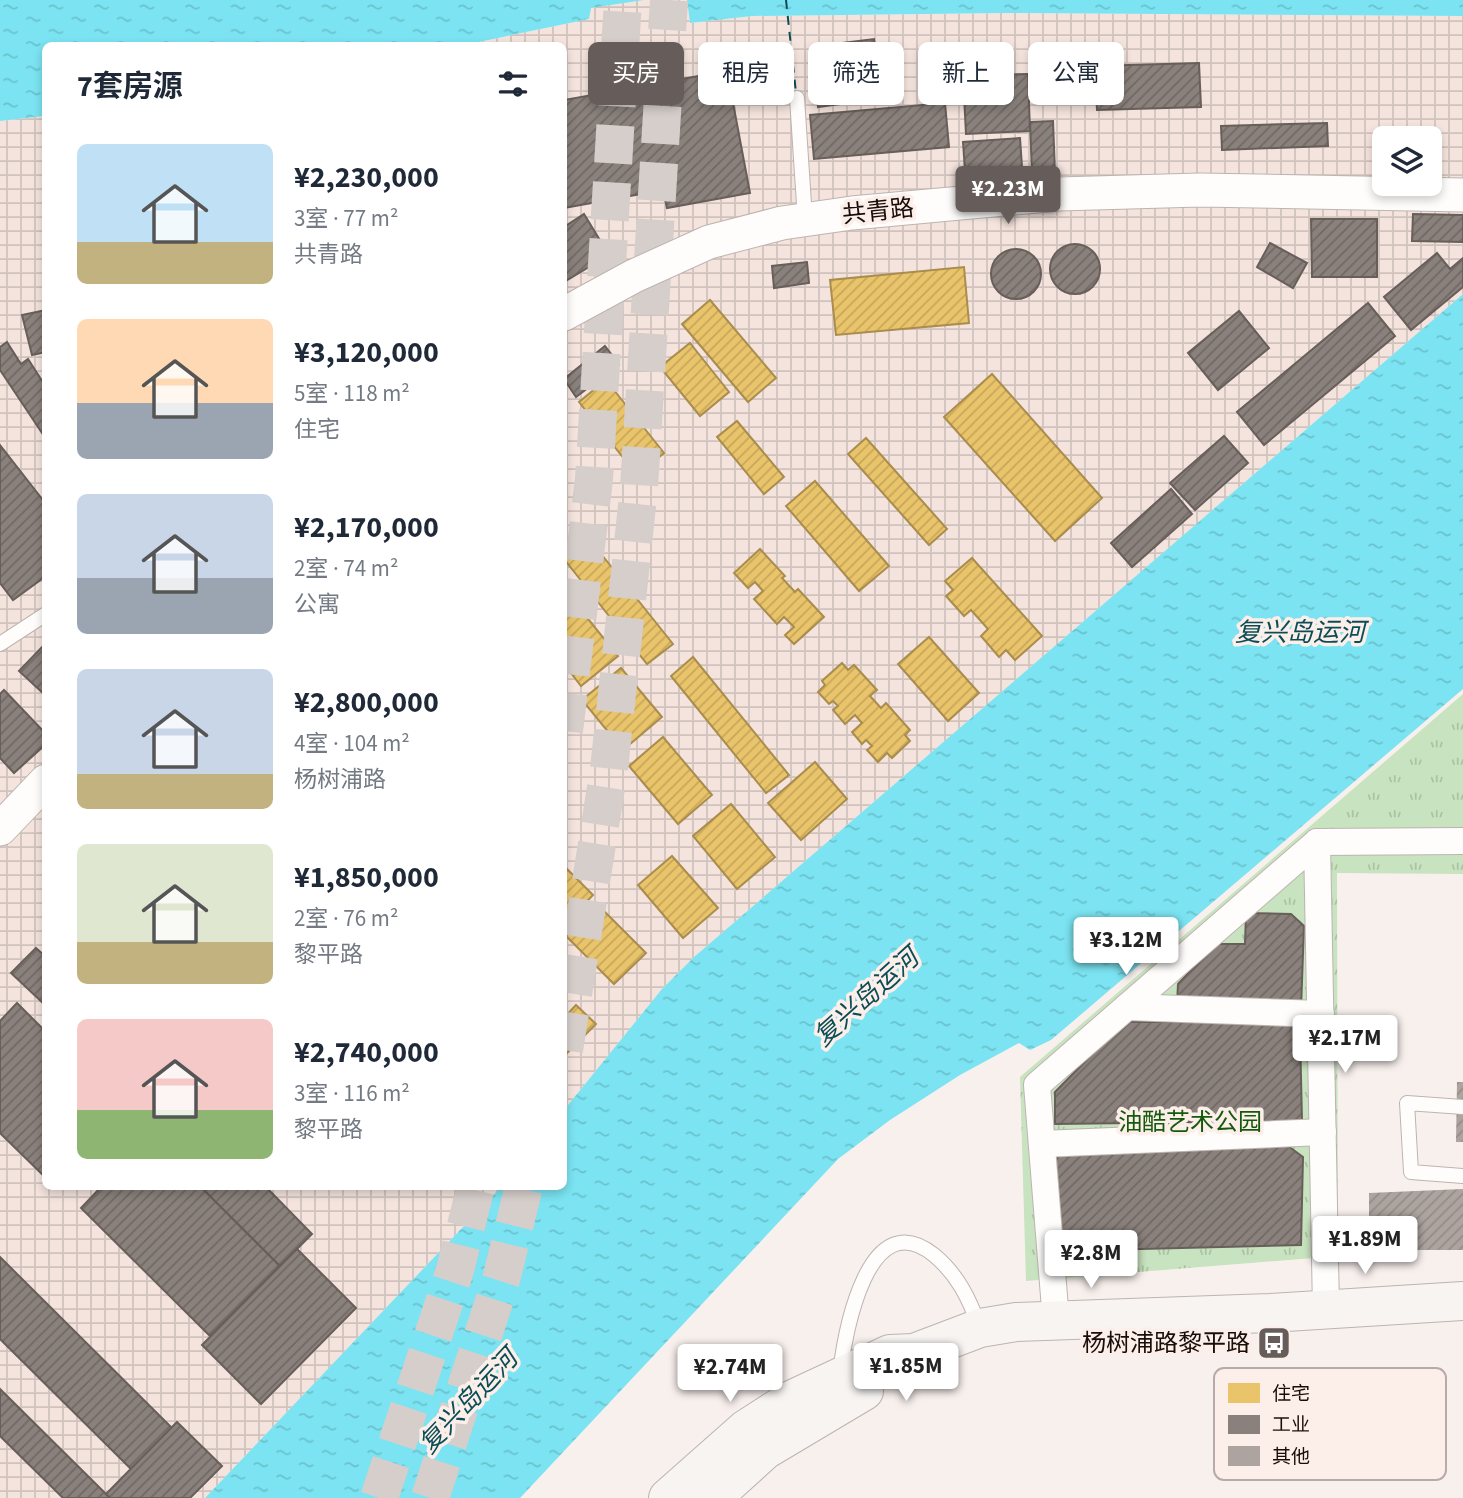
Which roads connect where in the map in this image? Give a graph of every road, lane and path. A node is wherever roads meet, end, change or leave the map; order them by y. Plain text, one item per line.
1 (797, 98) dead end
2 (1463, 195) edge
3 (805, 220) junction
4 (567, 312) edge
5 (42, 617) edge
6 (0, 644) edge
7 (42, 785) edge
8 (0, 829) edge
9 (1463, 841) edge
10 (1317, 842) junction
11 (1127, 1007) junction
12 (1321, 1014) junction
13 (1463, 1107) edge
14 (1323, 1132) junction
15 (1042, 1144) junction
16 (1463, 1176) edge
17 (1463, 1301) edge
18 (1326, 1308) junction
19 (1056, 1321) junction
20 (979, 1328) junction
21 (845, 1387) junction
22 (668, 1498) edge
23 (712, 1498) edge

1 - 3 lane
2 - 3 street, 共青路
3 - 4 street, 共青路
5 - 6 lane
7 - 8 street
9 - 10 street
10 - 11 street
10 - 12 street
11 - 12 street
11 - 15 street
12 - 14 street
13 - 16 lane
14 - 15 street
14 - 18 street
15 - 19 street
17 - 18 main road
18 - 19 main road
19 - 20 main road
20 - 21 main road
20 - 21 lane
21 - 22 main road
21 - 23 main road

